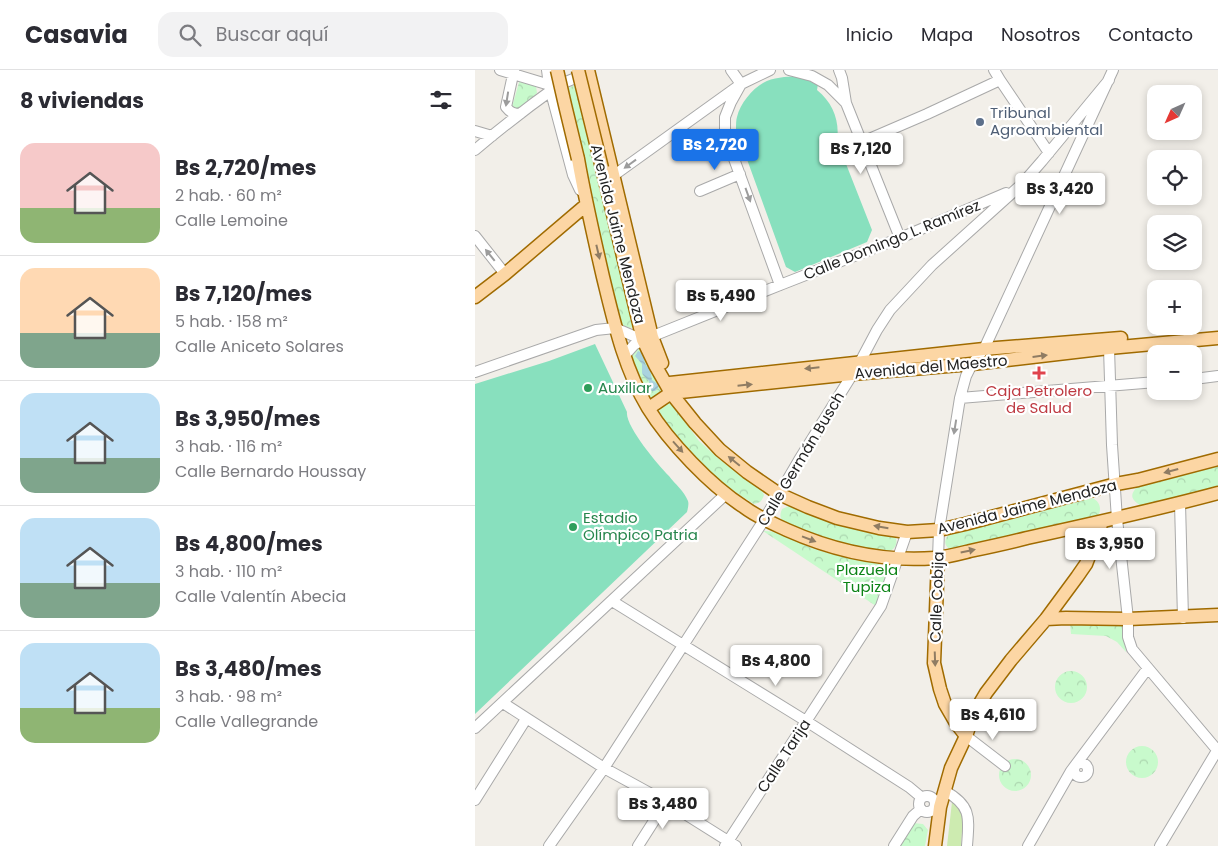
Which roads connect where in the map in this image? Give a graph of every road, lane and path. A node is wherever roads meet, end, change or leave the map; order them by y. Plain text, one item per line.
1 (500, 70) edge
2 (547, 70) edge
3 (557, 70) edge
4 (731, 70) edge
5 (770, 70) edge
6 (789, 70) edge
7 (839, 70) edge
8 (994, 70) edge
9 (587, 71) edge
10 (513, 72) edge
11 (1111, 75) edge
12 (1000, 80) junction
13 (741, 84) junction
14 (549, 86) junction
15 (539, 100) junction
16 (846, 103) junction
17 (520, 114) junction
18 (475, 131) edge
19 (492, 136) junction
20 (861, 142) junction
21 (475, 150) edge
22 (1049, 153) junction
23 (740, 174) junction
24 (613, 176) junction
25 (1022, 184) junction
26 (700, 191) dead end
27 (586, 205) junction
28 (475, 236) edge
29 (900, 238) junction
30 (505, 274) junction
31 (780, 285) junction
32 (475, 297) edge
33 (615, 328) junction
34 (1218, 330) edge
35 (1218, 338) edge
36 (648, 339) junction
37 (1109, 348) junction
38 (984, 350) junction
39 (625, 355) junction
40 (860, 362) junction
41 (972, 364) junction
42 (475, 372) edge
43 (852, 374) junction
44 (1218, 376) edge
45 (1202, 378) edge
46 (1147, 383) edge
47 (1111, 386) junction
48 (671, 388) junction
49 (960, 398) junction
50 (649, 408) junction
51 (1218, 459) edge
52 (1116, 484) junction
53 (1218, 493) edge
54 (726, 494) junction
55 (779, 494) junction
56 (1180, 503) junction
57 (1117, 519) junction
58 (764, 520) junction
59 (1102, 522) junction
60 (939, 530) junction
61 (907, 532) junction
62 (938, 558) junction
63 (898, 559) junction
64 (612, 601) junction
65 (1218, 616) edge
66 (1183, 618) junction
67 (1046, 619) junction
68 (1128, 619) junction
69 (683, 644) junction
70 (1148, 668) junction
71 (503, 703) junction
72 (526, 719) junction
73 (806, 721) junction
74 (475, 728) edge
75 (966, 736) junction
76 (1218, 750) edge
77 (1005, 766) dead end
78 (604, 768) junction
79 (945, 791) junction
80 (926, 797) junction
81 (475, 800) edge
82 (666, 802) junction
83 (926, 810) junction
84 (937, 829) junction
85 (730, 844) edge
86 (549, 846) edge
87 (638, 846) edge
88 (894, 846) edge
89 (935, 846) edge
90 (967, 846) edge
91 (1019, 846) edge
92 (1028, 846) edge
93 (1160, 846) edge

1 - 10 street
2 - 14 street, Avenida Jaime Mendoza
3 - 27 main road, Avenida Jaime Mendoza, bridge
4 - 13 street
5 - 13 street
6 - 16 street
7 - 16 street
8 - 12 street
9 - 14 street
9 - 24 main road, Avenida Jaime Mendoza
9 - 36 main road, Avenida Jaime Mendoza, bridge
10 - 14 street
10 -> 17 street
11 - 22 street, Calle Germán Busch
11 - 38 street
12 - 20 street
12 - 22 street
13 - 23 street
13 -> 24 street
14 - 15 street
14 - 15 street
14 - 27 street, Avenida Jaime Mendoza
15 - 17 street
16 - 20 street
17 - 19 street
18 - 19 street
19 - 21 street
20 - 29 street
22 - 25 street, Calle Germán Busch
23 - 26 street
23 -> 31 street
24 - 36 main road, Avenida Jaime Mendoza
25 - 29 street, Calle Domingo L. Ramírez
25 - 40 street, Calle Germán Busch
27 - 30 main road
27 -> 33 main road, Avenida Jaime Mendoza
30 -> 28 street
29 - 31 street, Calle Domingo L. Ramírez
30 - 32 main road
31 - 36 street, Calle Domingo L. Ramírez
33 - 36 street
33 - 39 main road, Avenida Jaime Mendoza
33 - 42 street
34 - 38 main road, Avenida del Maestro
35 - 37 main road, Avenida del Maestro
36 - 39 street, Calle Domingo L. Ramírez
36 - 48 main road, Avenida Jaime Mendoza
41 -> 37 main road, Avenida del Maestro
37 - 47 street
38 - 40 main road, Avenida del Maestro
38 - 41 street
39 - 50 main road, Avenida Jaime Mendoza
40 - 43 street, Calle Germán Busch
40 -> 48 main road, Avenida del Maestro
41 - 43 main road, Avenida del Maestro
41 - 49 street, Calle Cobija
48 -> 43 main road, Avenida del Maestro
43 - 55 street, Calle Germán Busch
44 - 45 street
46 - 47 street
47 - 49 street
47 - 52 street
48 - 50 main road, Avenida del Maestro
55 -> 48 main road, Avenida Jaime Mendoza
49 -> 60 street, Calle Cobija
50 -> 54 main road, Avenida Jaime Mendoza
51 -> 52 main road, Avenida Jaime Mendoza
52 - 57 street
52 - 60 main road, Avenida Jaime Mendoza
53 - 56 main road, Avenida Jaime Mendoza
54 - 58 main road, Avenida Jaime Mendoza
54 - 64 street
55 - 58 street, Calle Germán Busch
61 -> 55 main road, Avenida Jaime Mendoza
56 - 57 main road, Avenida Jaime Mendoza
56 - 66 street
57 - 59 main road, Avenida Jaime Mendoza
57 - 68 street
58 -> 63 main road, Avenida Jaime Mendoza
58 - 69 street, Calle Germán Busch
62 -> 59 main road, Avenida Jaime Mendoza
59 - 67 main road
60 - 61 main road, Avenida Jaime Mendoza
60 - 62 street, Calle Cobija
61 - 63 street, Calle Tarija
62 - 63 main road, Avenida Jaime Mendoza
62 -> 75 main road, Calle Cobija
63 - 73 street, Calle Tarija
64 - 69 street
64 - 71 street
65 - 66 main road
66 - 68 main road
67 - 68 main road
67 - 75 main road
68 - 70 street
69 - 73 street
69 - 78 street, Calle Germán Busch
70 - 76 street
70 - 92 street
71 - 72 street
71 - 74 street
72 - 78 street
72 - 81 street
73 - 80 street
73 - 85 street, Calle Tarija
75 - 77 street
75 - 79 main road
76 - 93 street
78 - 82 street
78 - 86 street, Calle Germán Busch
79 - 80 main road
79 - 84 main road
79 - 90 street
80 - 83 street
80 - 83 street
82 - 85 street
82 - 87 street
83 - 84 main road
83 - 88 street
84 - 89 main road
91 - 92 street

